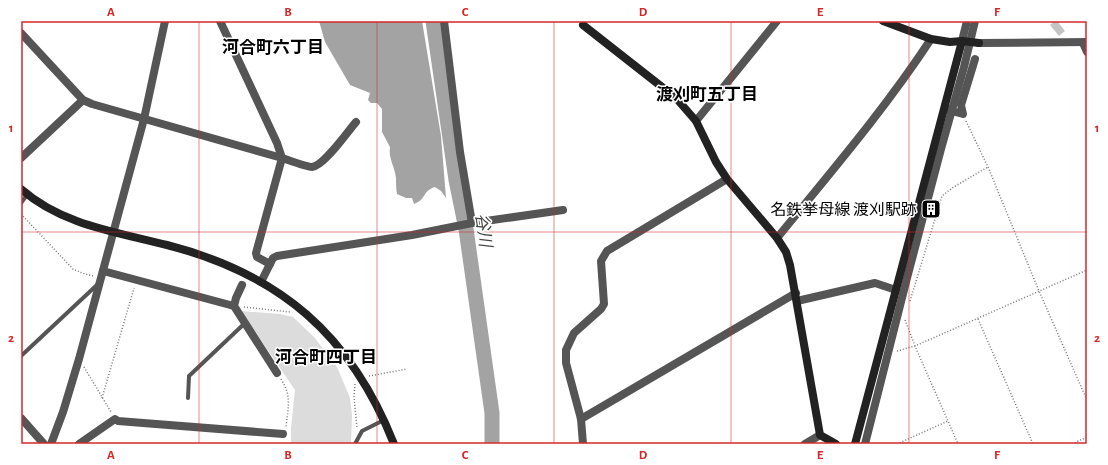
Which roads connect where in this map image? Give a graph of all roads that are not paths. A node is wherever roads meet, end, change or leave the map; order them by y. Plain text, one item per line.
1 (165, 21) edge
2 (220, 21) edge
3 (444, 21) edge
4 (777, 21) edge
5 (883, 21) edge
6 (967, 21) edge
7 (975, 21) edge
8 (584, 25) dead end
9 (21, 33) edge
10 (931, 39) junction
11 (966, 41) junction
12 (1085, 43) edge
13 (1087, 52) edge
14 (976, 59) dead end
15 (83, 100) junction
16 (944, 108) junction
17 (952, 111) junction
18 (144, 119) junction
19 (696, 121) junction
20 (356, 122) dead end
21 (21, 158) edge
22 (282, 158) junction
23 (727, 179) junction
24 (24, 192) edge
25 (21, 203) edge
26 (563, 210) dead end
27 (471, 223) junction
28 (114, 232) junction
29 (777, 238) junction
30 (270, 264) junction
31 (101, 278) junction
32 (261, 282) junction
33 (242, 284) dead end
34 (896, 290) junction
35 (796, 297) junction
36 (234, 306) junction
37 (245, 324) junction
38 (21, 356) edge
39 (277, 373) road end
40 (188, 398) dead end
41 (21, 418) edge
42 (582, 419) junction
43 (385, 420) junction
44 (283, 434) road end
45 (820, 435) junction
46 (44, 444) edge
47 (51, 444) edge
48 (79, 444) edge
49 (355, 444) edge
50 (394, 444) edge
51 (583, 444) edge
52 (805, 444) edge
53 (836, 444) edge
54 (855, 444) edge
55 (865, 444) edge

1 - 18 street
2 - 22 street
3 - 27 street
4 - 19 street
5 - 10 street
6 - 11 street
7 - 11 street
8 - 19 street
9 - 15 street
10 - 11 street
10 - 29 street
11 - 12 street
11 - 16 street
11 - 17 street
12 - 13 street
14 - 17 street
15 - 18 street
15 - 21 street
16 - 17 street
16 - 34 street
17 - 55 street
18 - 22 street
18 - 28 street
19 - 23 street
20 - 22 street
22 - 30 street
23 - 29 street
23 - 42 street
24 - 25 lane
24 - 28 street
26 - 27 street
27 - 30 street
28 - 31 street
28 - 32 street
29 - 35 street
30 - 32 street
31 - 36 street
31 - 38 lane
31 - 47 street
32 - 43 street
33 - 36 street
34 - 35 street
34 - 54 street
35 - 42 street
35 - 45 street
36 - 37 street
37 - 39 street
37 - 40 lane
41 - 46 street
42 - 51 street
43 - 49 lane
43 - 50 street
44 - 48 street
45 - 52 street
45 - 53 street

